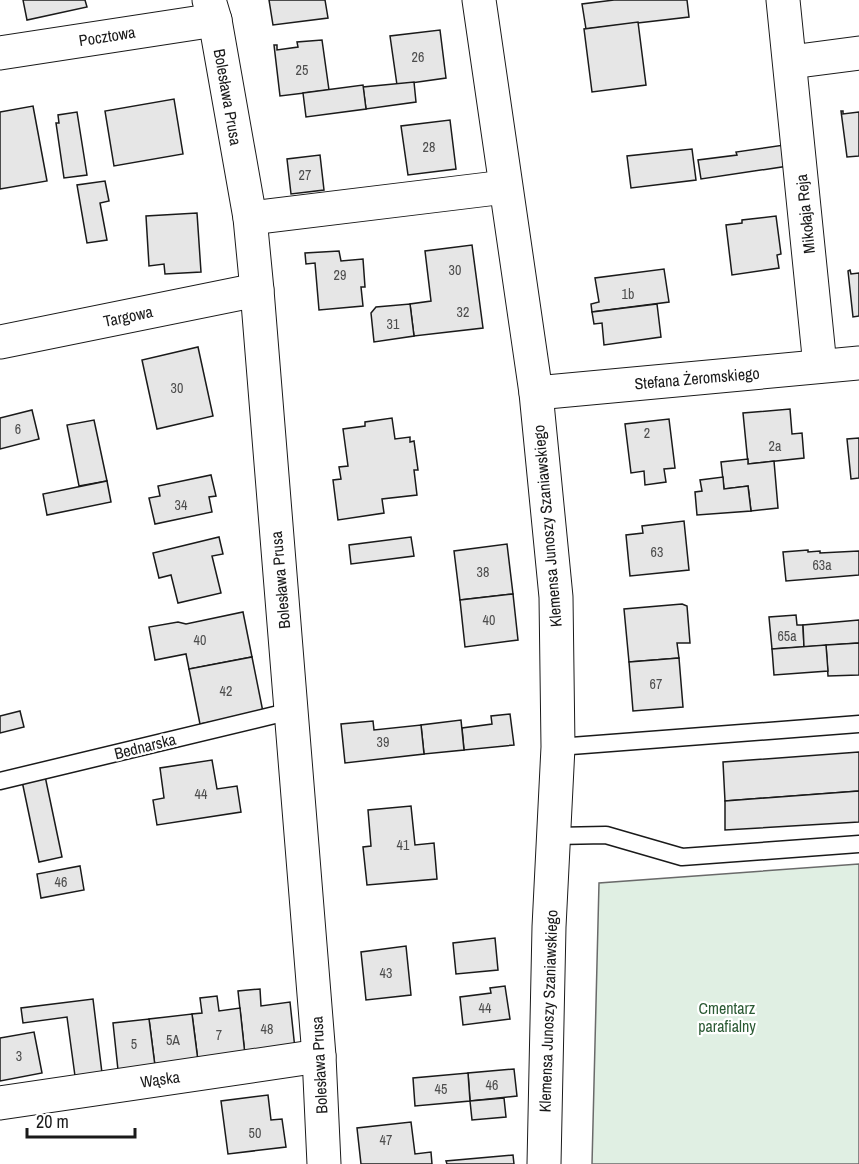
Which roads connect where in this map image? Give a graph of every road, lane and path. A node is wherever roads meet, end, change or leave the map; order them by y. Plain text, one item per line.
1 (479, 0) edge
2 (783, 0) edge
3 (212, 10) edge
4 (0, 53) edge
5 (859, 53) edge
6 (790, 62) junction
7 (505, 187) junction
8 (250, 218) junction
9 (257, 290) junction
10 (0, 342) edge
11 (859, 363) edge
12 (820, 366) junction
13 (536, 393) junction
14 (291, 711) junction
15 (859, 724) edge
16 (558, 747) junction
17 (0, 781) edge
18 (555, 836) junction
19 (859, 844) edge
20 (320, 1056) junction
21 (0, 1103) edge
22 (324, 1164) edge
23 (544, 1164) edge

1 - 7 street, Klemensa Junoszy Szaniawskiego
2 - 6 street, Mikołaja Reja
3 - 4 street, Pocztowa
3 - 8 street, Bolesława Prusa
5 - 6 street
6 - 12 street, Mikołaja Reja
7 - 8 street
7 - 13 street, Klemensa Junoszy Szaniawskiego
8 - 9 street, Bolesława Prusa
9 - 10 street, Targowa
9 - 14 street, Bolesława Prusa
11 - 12 street, Stefana Żeromskiego
12 - 13 street, Stefana Żeromskiego
13 - 16 street, Klemensa Junoszy Szaniawskiego
14 - 17 lane, Bednarska
14 - 20 street, Bolesława Prusa
15 - 16 lane
16 - 18 street, Klemensa Junoszy Szaniawskiego
18 - 19 lane
18 - 23 street, Klemensa Junoszy Szaniawskiego
20 - 21 street, Wąska
20 - 22 street, Bolesława Prusa

